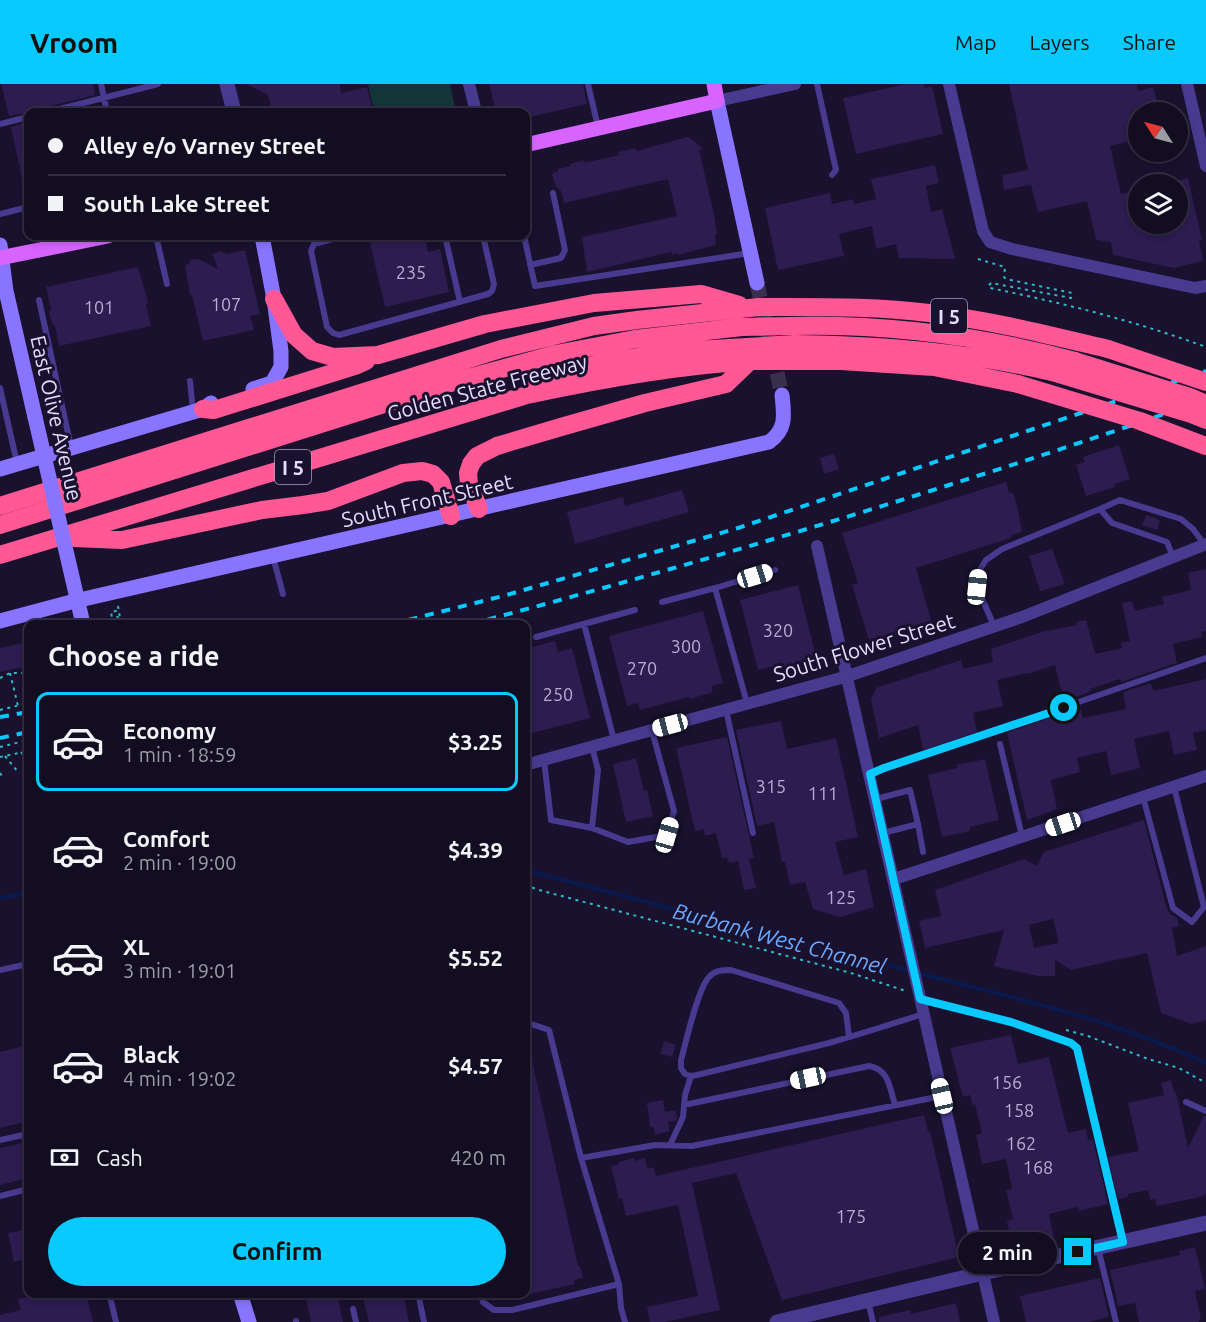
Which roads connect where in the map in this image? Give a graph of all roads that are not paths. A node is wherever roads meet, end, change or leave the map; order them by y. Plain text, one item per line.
1 (101, 84) edge
2 (158, 84) edge
3 (226, 84) edge
4 (470, 84) edge
5 (588, 84) edge
6 (714, 84) edge
7 (795, 84) edge
8 (817, 84) edge
9 (949, 84) edge
10 (1187, 84) edge
11 (104, 97) junction
12 (717, 101) junction
13 (65, 108) edge
14 (106, 108) edge
15 (233, 108) edge
16 (475, 108) edge
17 (24, 118) edge
18 (0, 124) edge
19 (598, 128) junction
20 (530, 144) edge
21 (1206, 166) edge
22 (832, 175) dead end
23 (553, 193) dead end
24 (24, 208) edge
25 (0, 214) edge
26 (83, 240) edge
27 (157, 240) edge
28 (263, 240) edge
29 (329, 240) edge
30 (446, 240) edge
31 (484, 240) edge
32 (525, 240) edge
33 (0, 253) edge
34 (751, 253) junction
35 (530, 265) junction
36 (757, 283) tunnel mouth
37 (167, 284) dead end
38 (1206, 286) edge
39 (274, 299) junction
40 (39, 300) dead end
41 (460, 302) junction
42 (741, 307) junction
43 (795, 344) junction
44 (749, 354) junction
45 (378, 355) junction
46 (190, 381) dead end
47 (1206, 382) edge
48 (0, 388) edge
49 (782, 396) tunnel mouth
50 (1206, 404) edge
51 (198, 410) junction
52 (1206, 420) edge
53 (1206, 446) edge
54 (71, 448) junction
55 (18, 464) junction
56 (0, 469) edge
57 (0, 506) edge
58 (479, 509) junction
59 (1100, 509) junction
60 (452, 516) junction
61 (0, 525) edge
62 (58, 538) junction
63 (1205, 544) edge
64 (817, 546) dead end
65 (0, 555) edge
66 (273, 557) junction
67 (1173, 557) junction
68 (775, 570) dead end
69 (715, 588) junction
70 (282, 594) dead end
71 (76, 600) junction
72 (662, 602) dead end
73 (635, 610) dead end
74 (82, 620) edge
75 (0, 621) edge
76 (584, 624) junction
77 (994, 626) junction
78 (536, 637) dead end
79 (1206, 658) edge
80 (848, 676) junction
81 (747, 703) junction
82 (726, 709) junction
83 (651, 730) junction
84 (615, 740) junction
85 (1000, 744) dead end
86 (592, 747) junction
87 (544, 760) junction
88 (530, 764) edge
89 (870, 774) junction
90 (1206, 776) edge
91 (1174, 787) junction
92 (1143, 797) junction
93 (876, 799) junction
94 (918, 824) junction
95 (592, 828) junction
96 (753, 833) dead end
97 (883, 833) junction
98 (1022, 837) junction
99 (923, 852) dead end
100 (894, 879) junction
101 (24, 965) edge
102 (0, 970) edge
103 (920, 999) junction
104 (924, 1014) junction
105 (530, 1022) edge
106 (849, 1037) junction
107 (691, 1076) junction
108 (942, 1096) junction
109 (1186, 1102) dead end
110 (684, 1105) junction
111 (895, 1105) junction
112 (1206, 1111) edge
113 (24, 1135) edge
114 (0, 1140) edge
115 (670, 1145) junction
116 (580, 1158) junction
117 (24, 1191) edge
118 (0, 1196) edge
119 (1206, 1223) edge
120 (1123, 1242) junction
121 (1098, 1247) junction
122 (983, 1273) junction
123 (619, 1284) junction
124 (110, 1298) edge
125 (242, 1298) edge
126 (419, 1298) edge
127 (482, 1298) edge
128 (868, 1301) junction
129 (353, 1309) dead end
130 (116, 1322) edge
131 (249, 1322) edge
132 (356, 1322) edge
133 (424, 1322) edge
134 (625, 1322) edge
135 (777, 1322) edge
136 (873, 1322) edge
137 (994, 1322) edge
138 (1116, 1322) edge

1 - 11 lane
2 - 11 lane
3 - 15 street
4 - 16 street
5 - 19 lane
6 - 12 main road
7 - 12 street
8 - 22 lane
9 - 38 street
10 - 21 street
11 - 13 lane
11 - 14 lane
12 - 19 main road
12 - 34 main road
17 - 18 lane
19 - 20 main road
23 - 35 lane
24 - 25 lane
26 - 33 main road
27 - 37 lane
28 - 39 main road
29 - 41 lane
30 - 41 lane
31 - 41 lane
32 - 35 lane
33 - 71 main road, East Olive Avenue, bridge
34 - 35 lane
34 - 36 main road
39 - 45 highway
39 - 51 main road
40 - 54 lane
42 - 45 highway
42 - 47 highway, Golden State Freeway / I 5, bridge
42 - 57 highway, Golden State Freeway / I 5
43 - 44 highway, Golden State Freeway / I 5, bridge
43 - 50 highway, bridge
43 - 52 highway, bridge
43 - 53 highway, Golden State Freeway / I 5, bridge
43 - 61 highway, bridge
44 - 58 highway
44 - 62 highway, Golden State Freeway / I 5
45 - 51 highway
46 - 51 lane
48 - 55 lane
49 - 58 main road, South Front Street
51 - 54 main road
54 - 55 main road
55 - 56 main road
58 - 60 main road, South Front Street
59 - 63 lane
59 - 67 lane
59 - 77 lane
60 - 62 highway
60 - 66 main road, South Front Street
62 - 65 highway, Golden State Freeway / I 5
63 - 67 street, South Flower Street
64 - 80 street
66 - 70 lane
66 - 71 main road, South Front Street
67 - 77 street, South Flower Street
68 - 69 lane
69 - 72 lane
69 - 81 lane
71 - 74 main road, East Olive Avenue, bridge
71 - 75 main road, South Front Street
73 - 76 lane
76 - 78 lane
76 - 84 lane
77 - 80 street, South Flower Street
79 - 89 lane
80 - 81 street, South Flower Street
80 - 89 street
81 - 82 street, South Flower Street
82 - 83 street, South Flower Street
82 - 96 lane
83 - 84 street, South Flower Street
83 - 95 lane
84 - 86 street, South Flower Street
85 - 98 lane
86 - 87 street, South Flower Street
86 - 95 lane
87 - 88 street, South Flower Street
87 - 95 lane
89 - 93 street
90 - 91 street
91 - 92 street
91 - 92 lane
92 - 98 street
93 - 94 lane
93 - 97 street
94 - 97 lane
94 - 99 lane
97 - 100 street
98 - 100 street
100 - 103 street
101 - 102 lane
103 - 104 street
103 - 120 lane
104 - 106 lane
104 - 108 street
105 - 116 lane
106 - 107 lane
106 - 107 lane
107 - 110 lane
108 - 111 lane
108 - 122 street
109 - 112 lane
110 - 111 lane
110 - 115 lane
111 - 115 lane
113 - 114 lane
115 - 116 lane
116 - 123 lane
117 - 118 lane
119 - 120 street
120 - 121 street
121 - 122 street
121 - 138 lane
122 - 128 street
122 - 137 street
123 - 127 lane
123 - 134 lane
124 - 130 lane
125 - 131 main road
126 - 133 lane
128 - 135 street
128 - 136 lane
129 - 132 lane

